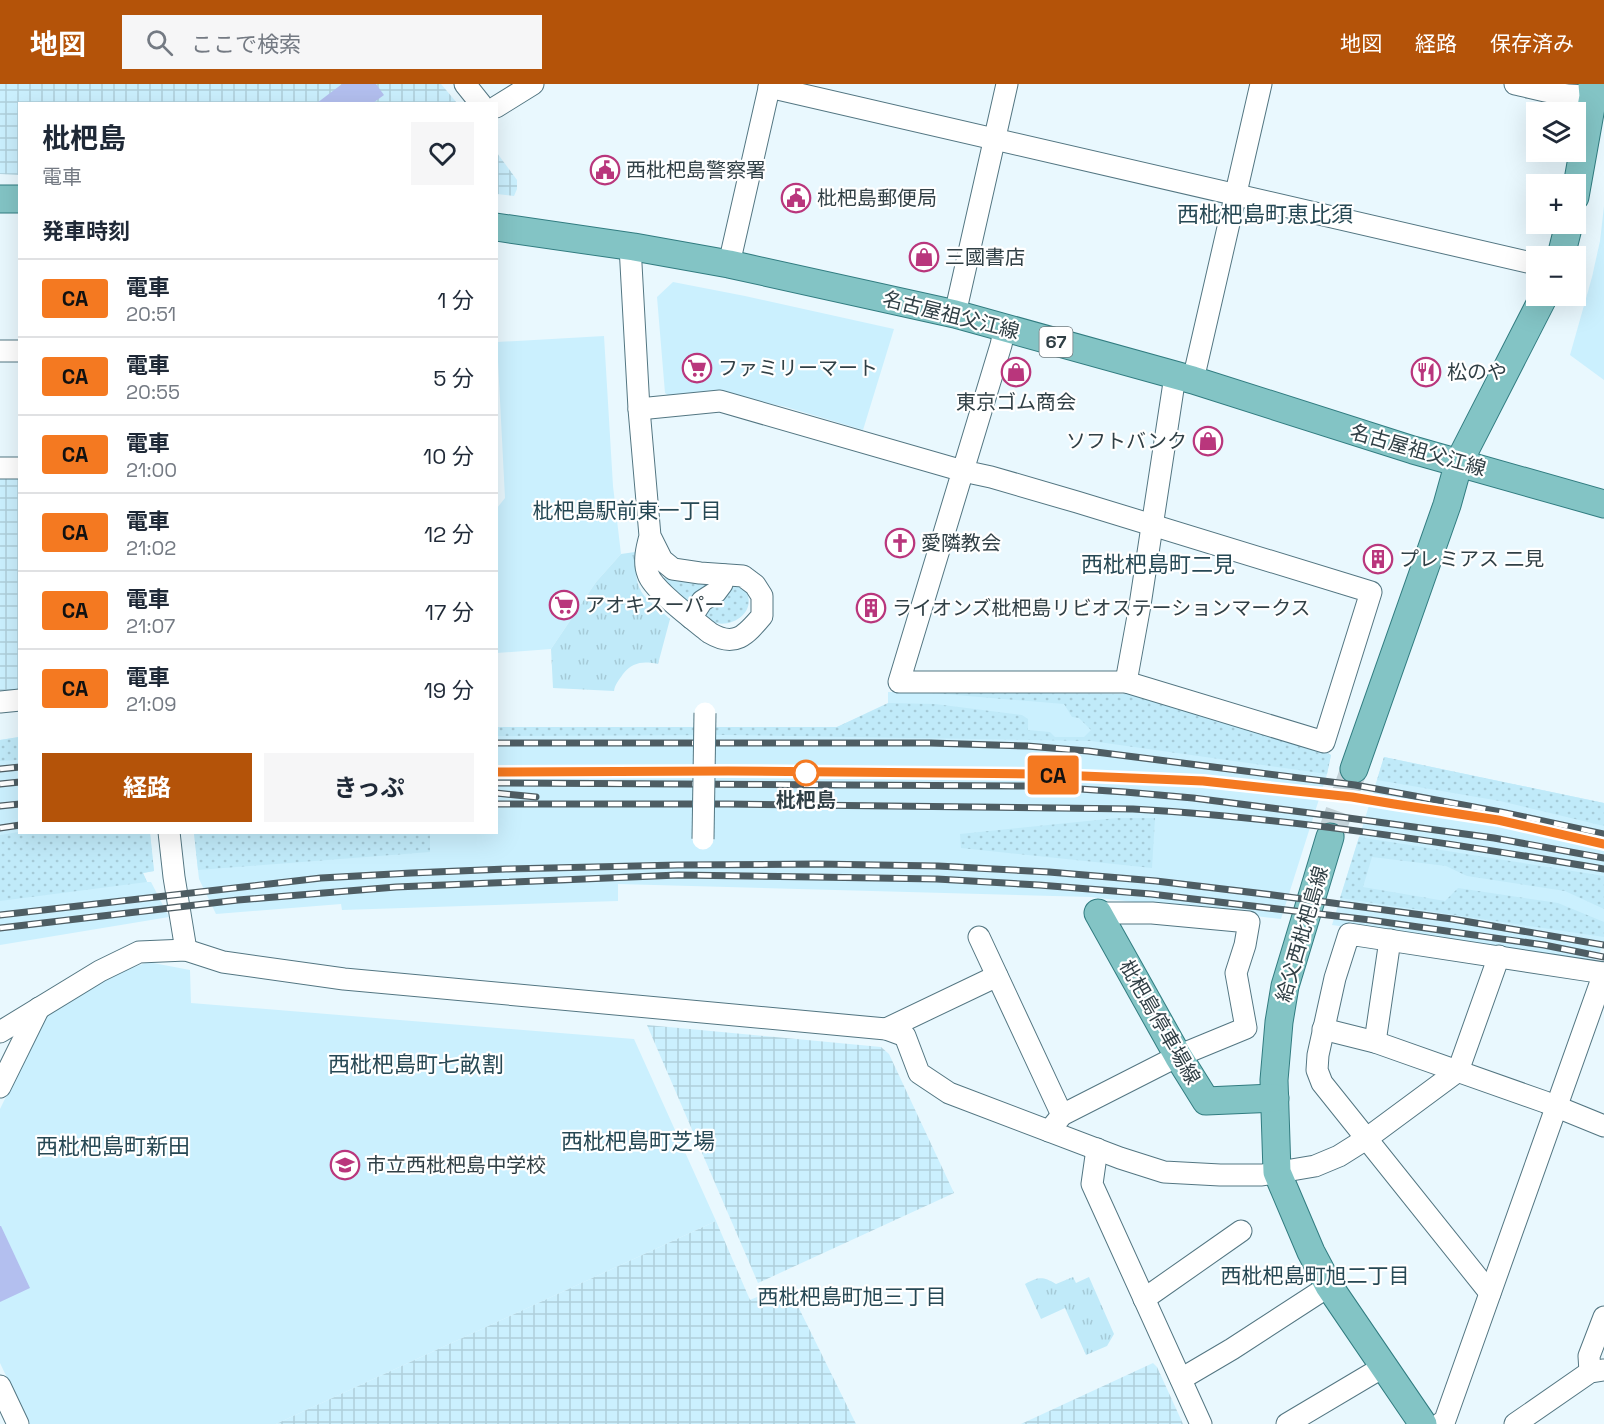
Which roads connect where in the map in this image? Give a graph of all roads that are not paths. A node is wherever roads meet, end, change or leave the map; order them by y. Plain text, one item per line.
1 (465, 84) edge
2 (533, 84) edge
3 (1007, 84) edge
4 (1261, 84) edge
5 (1515, 84) edge
6 (770, 86) edge
7 (1596, 90) edge
8 (479, 102) edge
9 (498, 106) edge
10 (994, 138) junction
11 (1580, 174) edge
12 (1236, 194) junction
13 (0, 199) edge
14 (18, 199) edge
15 (498, 226) edge
16 (630, 246) junction
17 (1526, 262) edge
18 (729, 264) junction
19 (1539, 306) edge
20 (955, 314) junction
21 (1005, 327) junction
22 (0, 351) edge
23 (18, 351) edge
24 (1184, 378) junction
25 (639, 409) junction
26 (1459, 462) junction
27 (0, 468) edge
28 (18, 468) edge
29 (963, 471) junction
30 (1604, 504) edge
31 (1153, 525) junction
32 (650, 536) junction
33 (724, 575) junction
34 (692, 618) junction
35 (1126, 682) junction
36 (18, 700) edge
37 (0, 702) edge
38 (705, 714) dead end
39 (1354, 769) tunnel mouth
40 (169, 834) edge
41 (1330, 837) tunnel mouth
42 (703, 839) dead end
43 (1098, 913) joint
44 (979, 937) dead end
45 (1390, 940) junction
46 (186, 950) junction
47 (1499, 956) junction
48 (1604, 973) edge
49 (997, 976) junction
50 (39, 1008) junction
51 (886, 1029) junction
52 (1323, 1029) junction
53 (0, 1032) edge
54 (1375, 1042) junction
55 (1178, 1056) junction
56 (1458, 1071) junction
57 (0, 1087) edge
58 (1275, 1098) junction
59 (1556, 1108) junction
60 (1055, 1123) junction
61 (1604, 1126) edge
62 (1366, 1139) junction
63 (1097, 1149) junction
64 (1277, 1172) junction
65 (1241, 1231) dead end
66 (1329, 1286) junction
67 (1490, 1293) junction
68 (1144, 1299) junction
69 (1604, 1317) edge
70 (1383, 1367) junction
71 (1597, 1371) edge
72 (1181, 1379) junction
73 (0, 1386) edge
74 (18, 1424) edge
75 (1201, 1424) edge
76 (1287, 1424) edge
77 (1423, 1424) edge
78 (1440, 1424) edge
79 (1515, 1424) edge

1 - 8 street
2 - 9 street
3 - 10 street
4 - 12 street
5 - 7 street
6 - 10 street
6 - 18 street
7 - 11 main road
10 - 12 street
10 - 20 street
12 - 17 street
12 - 24 street
13 - 14 main road
15 - 16 main road, 名古屋祖父江線 / 67
16 - 18 main road, 名古屋祖父江線 / 67
16 - 25 street
18 - 20 main road, 名古屋祖父江線 / 67
19 - 26 main road
20 - 21 main road, 名古屋祖父江線 / 67
21 - 24 main road, 名古屋祖父江線 / 67
21 - 29 street
22 - 23 street
24 - 26 main road, 名古屋祖父江線 / 67
24 - 31 street
25 - 29 street
25 - 32 street
26 - 30 main road, 名古屋祖父江線 / 67
26 - 39 main road
27 - 28 street
29 - 31 street
29 - 35 street
31 - 35 street
31 - 35 street
32 - 33 street
32 - 34 street
33 - 34 street
33 - 34 street
36 - 37 street
38 - 42 street, bridge
40 - 46 street
41 - 58 main road, 給父西枇杷島線
43 - 55 main road, 枇杷島停車場線
43 - 55 street
44 - 49 street
45 - 47 street
45 - 52 street
45 - 54 street
46 - 50 street
46 - 51 street
47 - 48 street
47 - 56 street
48 - 59 street
49 - 51 street
49 - 60 street
50 - 53 street
50 - 57 street
51 - 60 street
52 - 54 street
52 - 62 street
54 - 56 street
55 - 58 main road, 枇杷島停車場線
55 - 60 street
56 - 59 street
56 - 62 street
58 - 64 main road, 給父西枇杷島線
59 - 61 street
59 - 67 street
60 - 63 street
62 - 64 street
62 - 67 street
63 - 64 street
63 - 68 street
64 - 66 main road, 給父西枇杷島線
65 - 68 street
66 - 70 main road, 給父西枇杷島線
66 - 72 street
67 - 78 street
68 - 72 street
69 - 71 street
70 - 76 street
70 - 77 main road, 給父西枇杷島線
71 - 79 street
72 - 75 street
73 - 74 street

